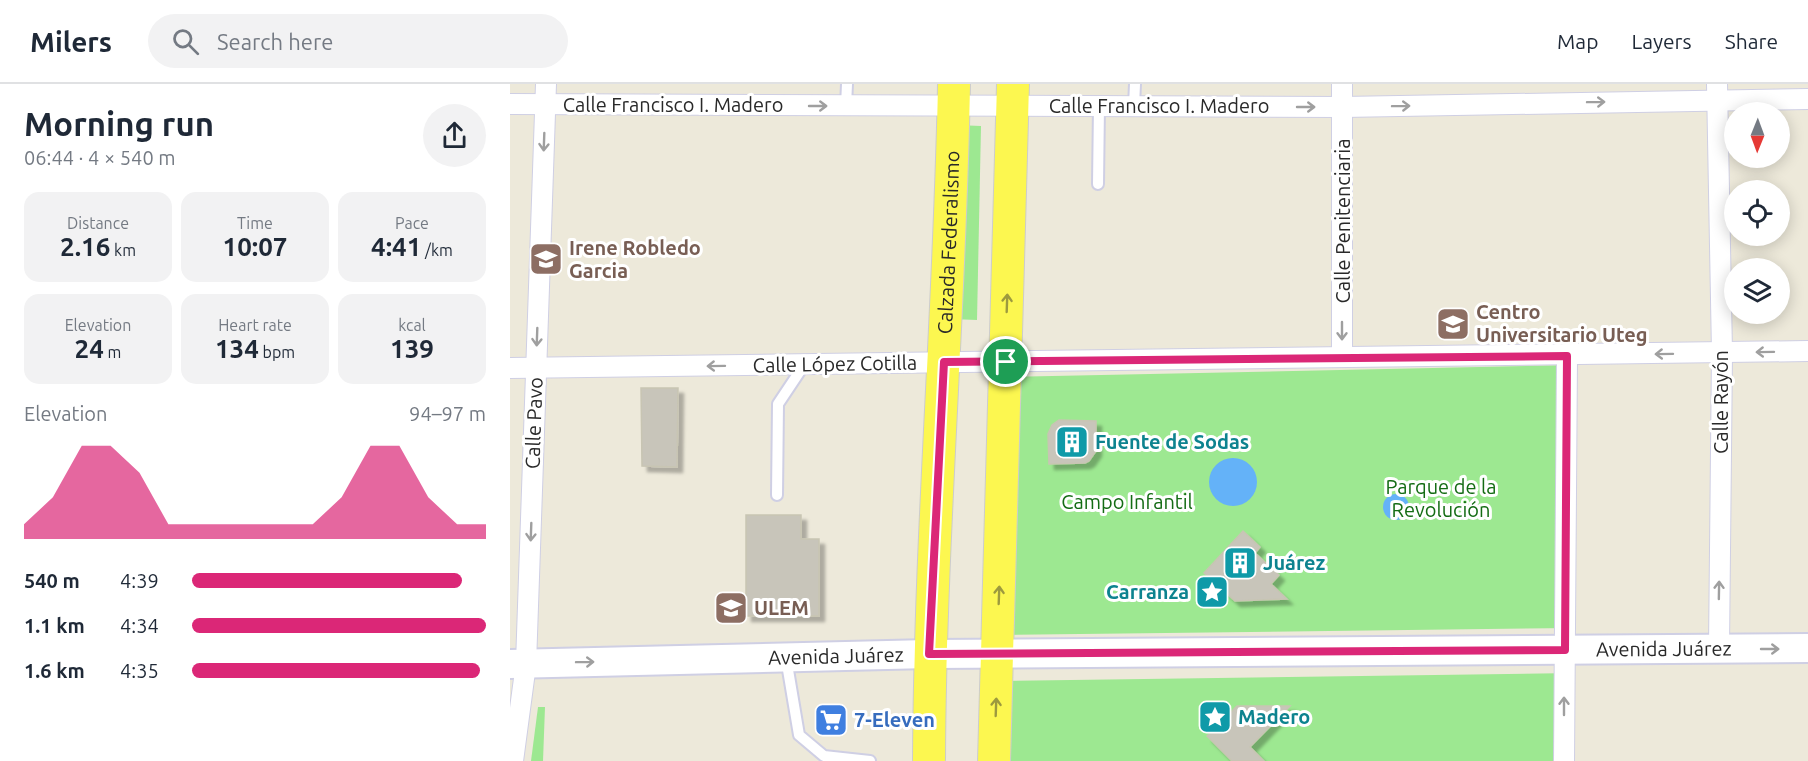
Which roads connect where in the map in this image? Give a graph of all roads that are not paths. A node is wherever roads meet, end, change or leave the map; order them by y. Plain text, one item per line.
1 (546, 84) edge
2 (847, 84) edge
3 (1135, 84) edge
4 (1342, 84) edge
5 (1718, 92) edge
6 (953, 95) edge
7 (1013, 95) edge
8 (1808, 99) edge
9 (510, 104) edge
10 (545, 104) junction
11 (846, 106) junction
12 (1099, 106) junction
13 (1134, 106) junction
14 (1343, 107) junction
15 (1098, 184) dead end
16 (1808, 351) edge
17 (1722, 353) junction
18 (1567, 356) junction
19 (1342, 357) junction
20 (944, 362) junction
21 (1006, 362) junction
22 (804, 364) junction
23 (510, 368) edge
24 (536, 368) junction
25 (777, 495) dead end
26 (1808, 648) edge
27 (1719, 649) junction
28 (1565, 650) junction
29 (997, 653) junction
30 (929, 654) junction
31 (786, 657) junction
32 (518, 664) edge
33 (513, 761) edge
34 (870, 761) edge
35 (929, 761) edge
36 (994, 761) edge
37 (1564, 761) edge

1 - 10 street, Calle Pavo
2 - 11 lane
3 - 13 lane
4 - 14 street, Calle Penitenciaria
5 - 8 street, Calle Francisco I. Madero
14 -> 5 street, Calle Francisco I. Madero
5 - 17 street, Calle Rayón
6 - 7 street, Calle Francisco I. Madero
6 - 11 street, Calle Francisco I. Madero
6 - 20 main road, Calzada Federalismo
7 - 12 street, Calle Francisco I. Madero
21 -> 7 main road
9 - 10 street, Calle Francisco I. Madero
10 -> 11 street, Calle Francisco I. Madero
10 -> 24 street, Calle Pavo
12 - 13 street, Calle Francisco I. Madero
12 - 15 lane
13 -> 14 street, Calle Francisco I. Madero
14 -> 19 street, Calle Penitenciaria
16 -> 17 street, Calle López Cotilla
17 -> 18 street, Calle López Cotilla
27 -> 17 street, Calle Rayón
18 - 19 street, Calle López Cotilla
18 - 28 street
19 - 21 street, Calle López Cotilla
20 - 21 street, Calle López Cotilla
20 - 22 street, Calle López Cotilla
20 - 30 main road, Calzada Federalismo
29 -> 21 main road
22 -> 24 street, Calle López Cotilla
22 - 25 lane
23 - 24 street, Calle López Cotilla
24 -> 32 street, Calle Pavo
27 -> 26 main road, Avenida Juárez
27 - 28 main road, Avenida Juárez
28 - 29 main road, Avenida Juárez
37 -> 28 street
29 - 30 main road, Avenida Juárez
36 -> 29 main road
30 - 31 main road, Avenida Juárez
30 - 35 main road, Calzada Federalismo
32 -> 31 main road, Avenida Juárez
31 - 34 lane
32 - 33 street, Calle Pavo

